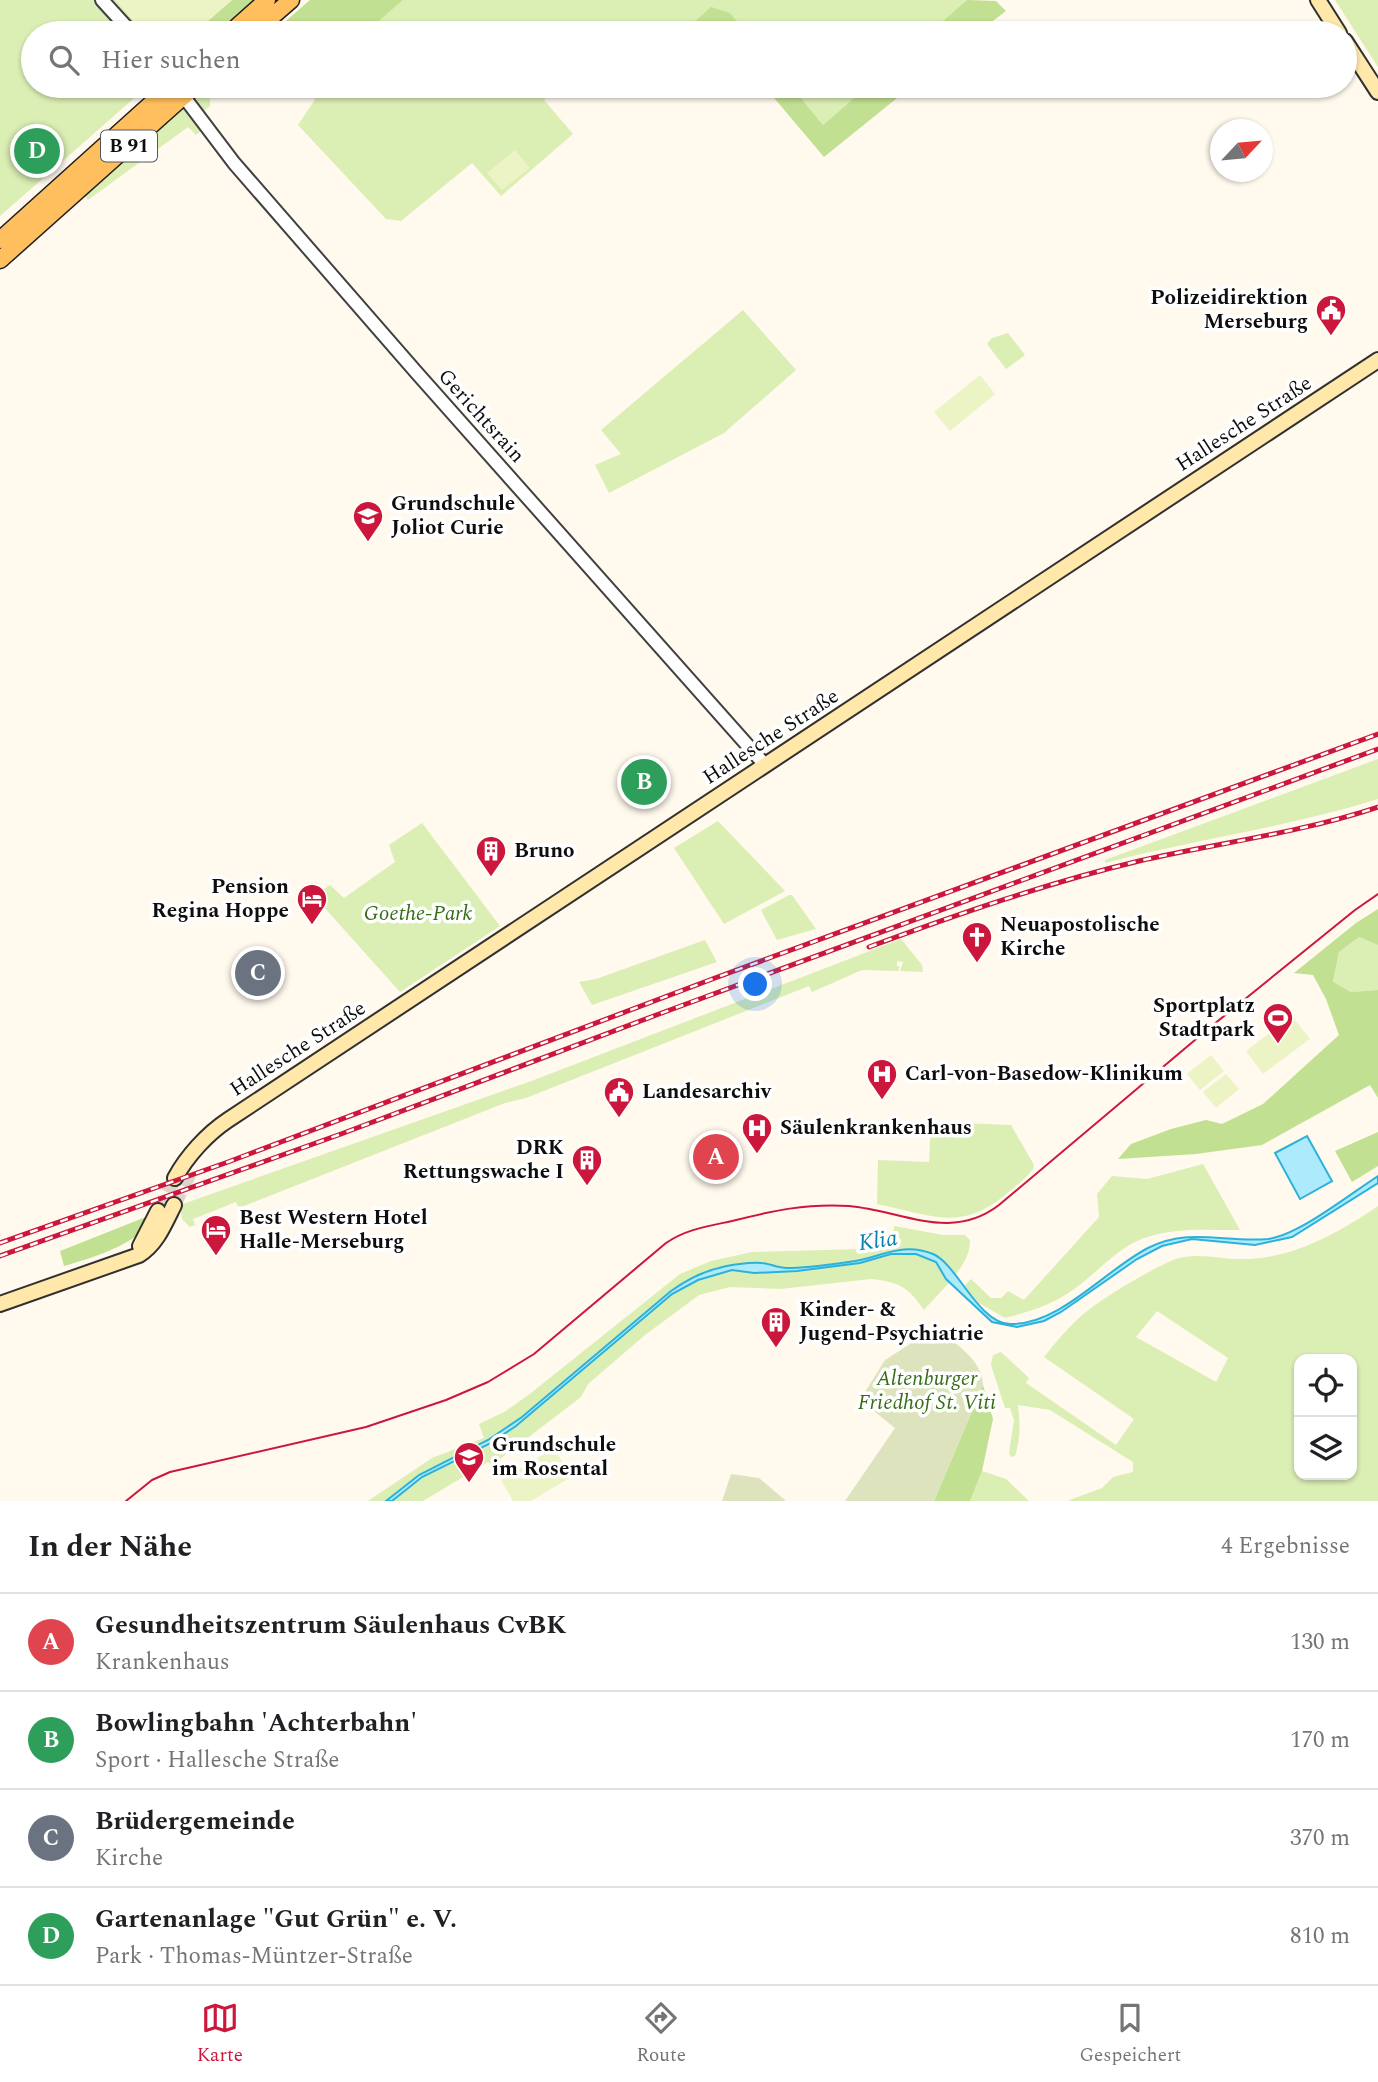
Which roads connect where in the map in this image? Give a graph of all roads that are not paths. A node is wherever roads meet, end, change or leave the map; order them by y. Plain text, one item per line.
1 (102, 0) edge
2 (267, 0) edge
3 (291, 0) edge
4 (1318, 0) edge
5 (121, 21) edge
6 (243, 21) edge
7 (267, 21) edge
8 (1331, 21) edge
9 (1357, 60) edge
10 (1378, 92) edge
11 (170, 98) edge
12 (171, 98) edge
13 (189, 98) edge
14 (0, 240) edge
15 (0, 260) edge
16 (1378, 360) edge
17 (765, 765) junction
18 (194, 1154) junction
19 (190, 1173) tunnel mouth
20 (175, 1178) tunnel mouth
21 (168, 1209) tunnel mouth
22 (0, 1304) edge

1 - 5 street
2 - 6 main road
3 - 7 main road
4 - 8 main road
9 - 10 main road
11 - 14 main road, B 91
12 - 15 main road, B 91
13 - 17 street, Gerichtsrain
16 - 17 main road, Hallesche Straße
17 - 18 main road, Hallesche Straße
18 - 19 main road, Hallesche Straße
18 - 20 main road, Hallesche Straße
21 - 22 main road

